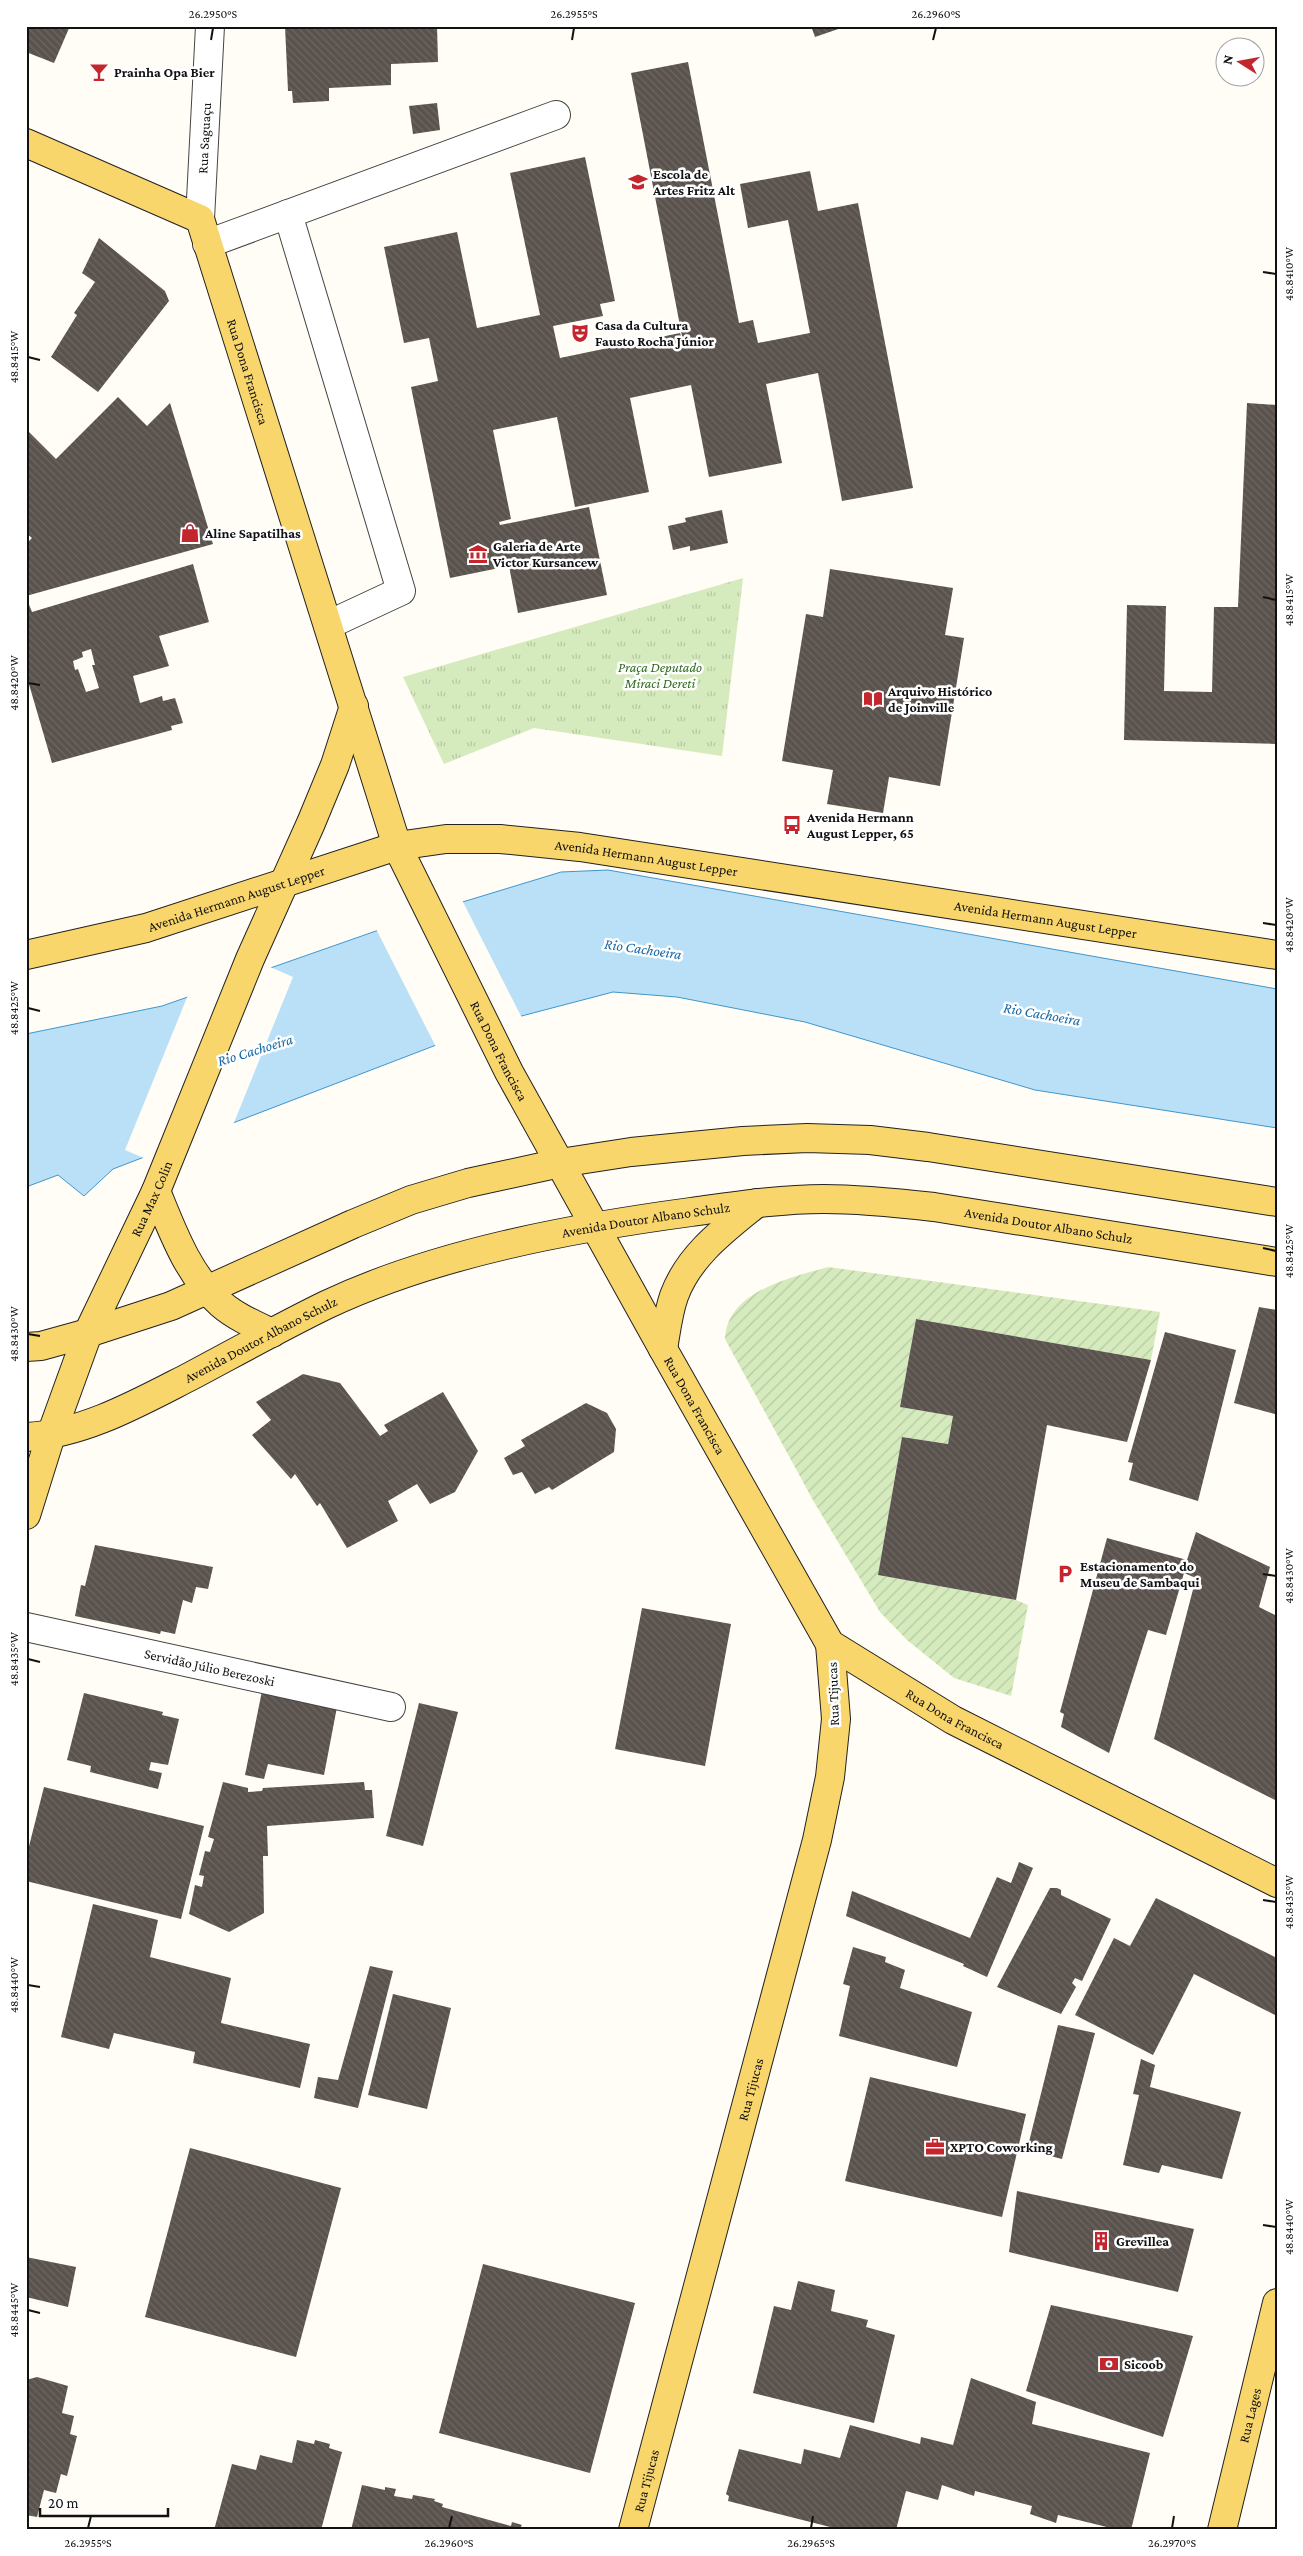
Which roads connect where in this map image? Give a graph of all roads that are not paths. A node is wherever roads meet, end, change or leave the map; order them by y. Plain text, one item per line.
1 (210, 26) edge
2 (556, 115) dead end
3 (26, 143) edge
4 (288, 214) junction
5 (204, 232) junction
6 (328, 625) junction
7 (354, 706) junction
8 (397, 846) junction
9 (282, 883) junction
10 (1277, 955) edge
11 (26, 956) edge
12 (560, 1163) junction
13 (161, 1179) junction
14 (1277, 1202) edge
15 (758, 1203) junction
16 (595, 1227) junction
17 (1277, 1262) edge
18 (207, 1289) junction
19 (88, 1333) junction
20 (272, 1333) junction
21 (26, 1347) edge
22 (663, 1349) junction
23 (39, 1436) edge
24 (26, 1515) edge
25 (26, 1627) edge
26 (830, 1644) junction
27 (391, 1707) dead end
28 (1277, 1883) edge
29 (1277, 2303) edge
30 (633, 2530) edge
31 (1222, 2530) edge

1 - 5 street, Rua Saguaçu
2 - 4 street
3 - 5 main road
4 - 5 street
4 - 6 street
5 - 6 main road, Rua Dona Francisca
6 - 7 main road, Rua Dona Francisca
7 - 8 main road, Rua Dona Francisca
7 - 9 main road
8 - 9 main road, Avenida Hermann August Lepper
8 - 10 main road, Avenida Hermann August Lepper
8 - 12 main road, Rua Dona Francisca
9 - 11 main road, Avenida Hermann August Lepper
9 - 13 main road, Rua Max Colin
12 - 14 main road
12 - 16 main road, Rua Dona Francisca
12 - 18 main road
13 - 18 main road
13 - 19 main road, Rua Max Colin
15 - 16 main road, Avenida Doutor Albano Schulz
15 - 17 main road, Avenida Doutor Albano Schulz
15 - 22 main road
16 - 20 main road, Avenida Doutor Albano Schulz
16 - 22 main road, Rua Dona Francisca
18 - 19 main road
18 - 20 main road
19 - 21 main road
19 - 23 main road, Rua Max Colin
20 - 23 main road, Avenida Doutor Albano Schulz
22 - 26 main road, Rua Dona Francisca
23 - 24 main road, Rua Max Colin
25 - 27 street, Servidão Júlio Berezoski
26 - 28 main road, Rua Dona Francisca
26 - 30 main road, Rua Tijucas
29 - 31 main road, Rua Lages

